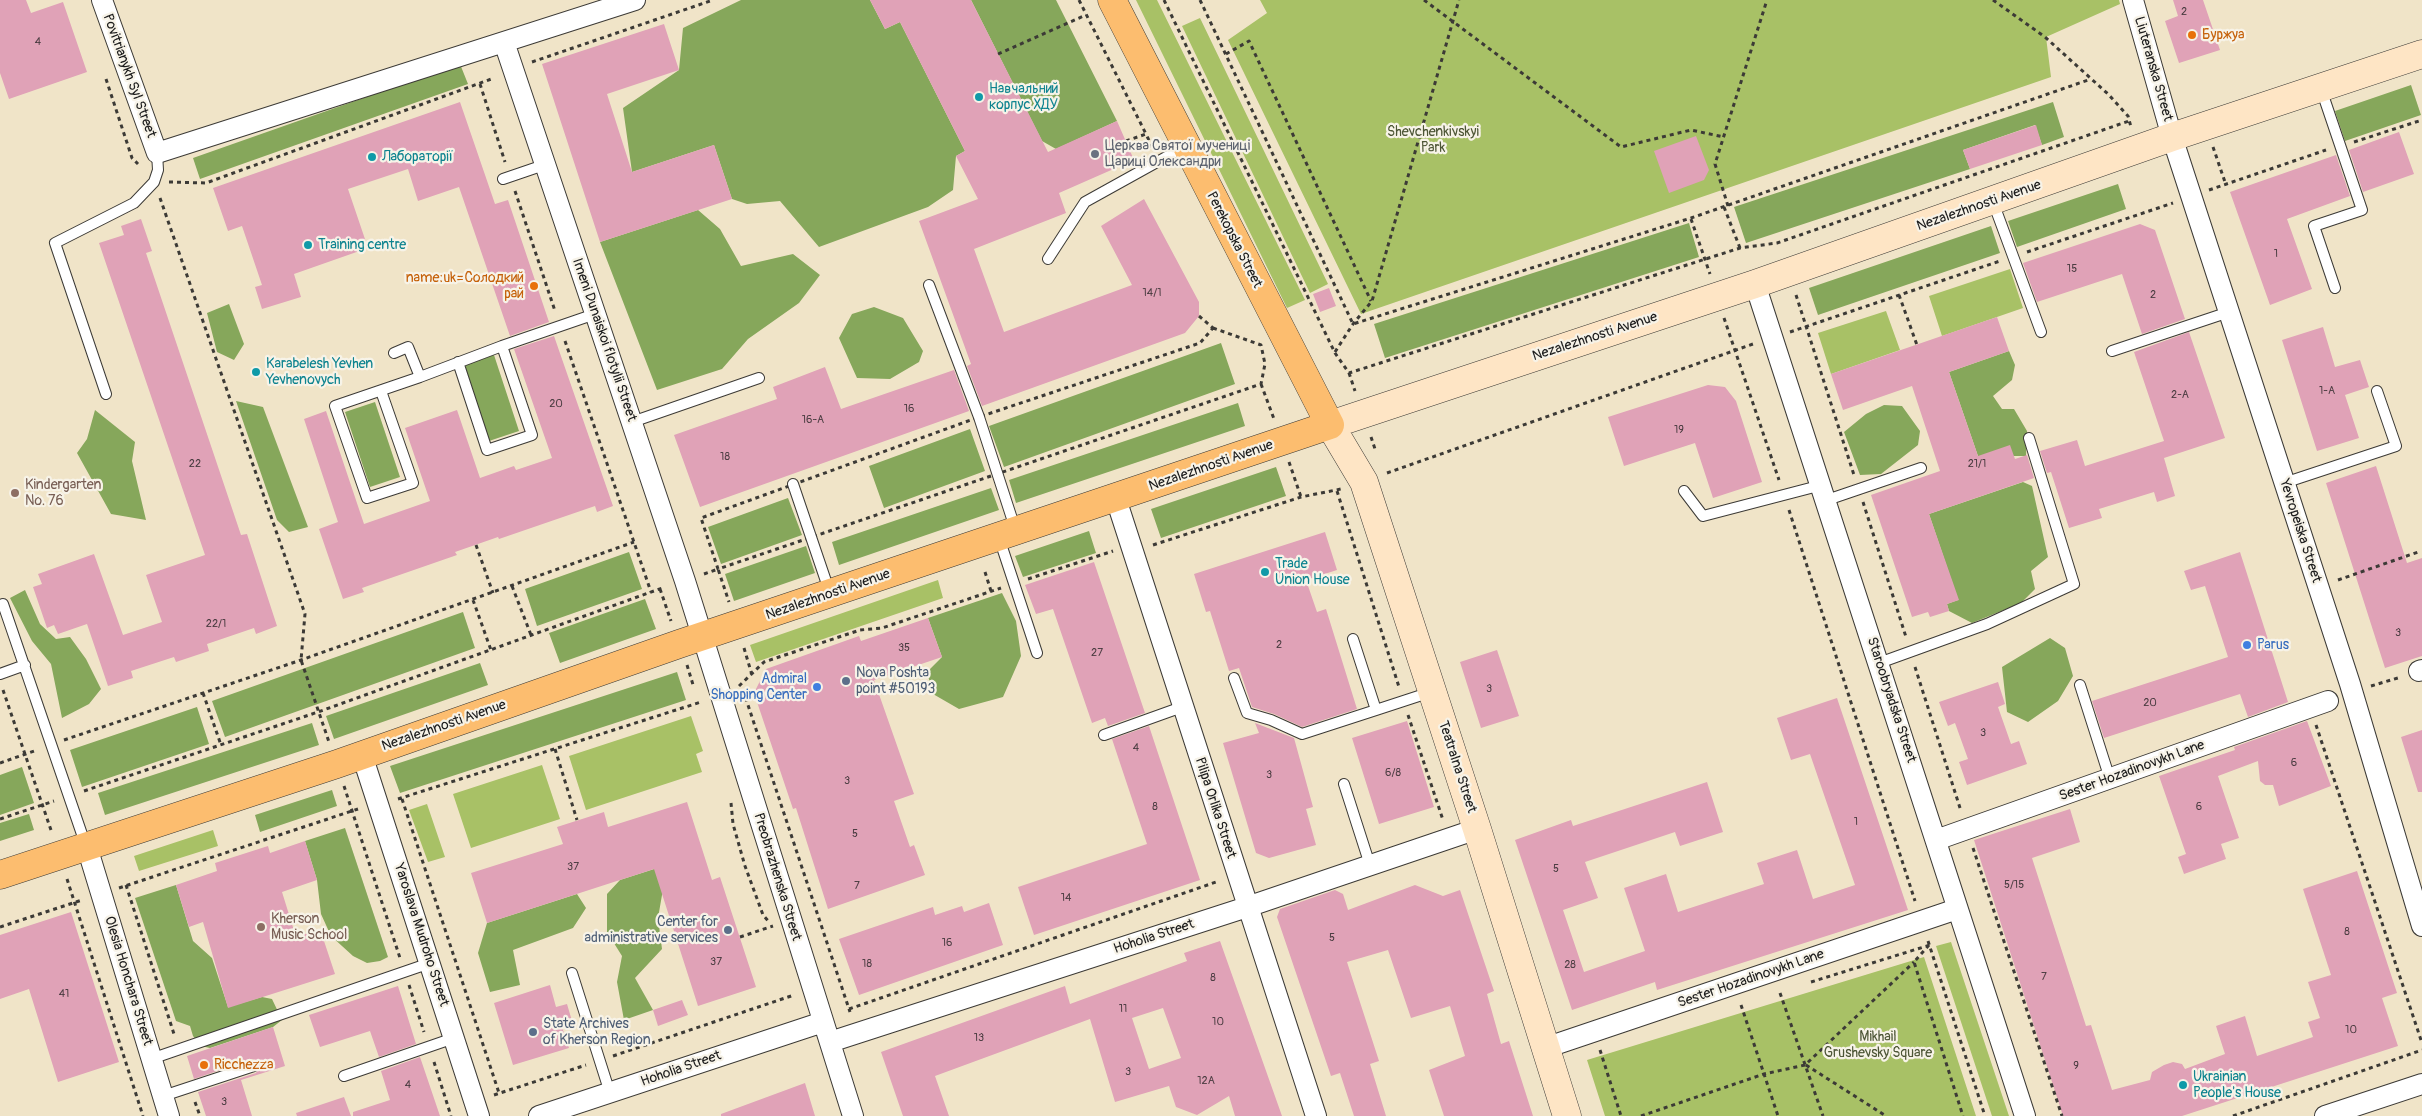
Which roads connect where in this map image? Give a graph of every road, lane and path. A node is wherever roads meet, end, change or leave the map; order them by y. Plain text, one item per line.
1 (102, 0) edge
2 (635, 0) edge
3 (713, 0) edge
4 (1079, 0) edge
5 (1112, 0) edge
6 (1164, 0) edge
7 (1200, 0) edge
8 (1424, 0) edge
9 (1459, 0) edge
10 (1767, 0) edge
11 (1993, 0) edge
12 (2133, 0) edge
13 (1086, 15) junction
14 (1453, 22) junction
15 (504, 42) junction
16 (998, 54) dead end
17 (1226, 54) junction
18 (2419, 58) edge
19 (514, 70) junction
20 (104, 74) dead end
21 (2091, 79) junction
22 (2321, 88) junction
23 (2129, 121) junction
24 (2206, 126) junction
25 (1146, 134) dead end
26 (1724, 137) junction
27 (2172, 137) junction
28 (1186, 146) junction
29 (2139, 149) junction
30 (157, 153) junction
31 (544, 165) junction
32 (503, 179) dead end
33 (154, 182) junction
34 (2226, 185) dead end
35 (1993, 202) junction
36 (1726, 206) junction
37 (1691, 218) junction
38 (1740, 248) junction
39 (1704, 257) dead end
40 (1048, 259) dead end
41 (1788, 273) junction
42 (1756, 284) junction
43 (929, 285) dead end
44 (2335, 288) dead end
45 (1899, 295) dead end
46 (1372, 301) junction
47 (2229, 312) junction
48 (595, 314) junction
49 (1198, 316) dead end
50 (1353, 324) junction
51 (1213, 328) dead end
52 (2041, 332) dead end
53 (1917, 345) dead end
54 (502, 346) junction
55 (2112, 351) dead end
56 (394, 353) dead end
57 (1335, 353) junction
58 (458, 362) junction
59 (420, 377) junction
60 (759, 378) dead end
61 (382, 391) junction
62 (2377, 391) dead end
63 (106, 394) dead end
64 (632, 422) junction
65 (1330, 425) junction
66 (2029, 438) dead end
67 (1921, 468) dead end
68 (1364, 482) junction
69 (2284, 483) junction
70 (793, 484) dead end
71 (1858, 489) junction
72 (1336, 490) junction
73 (1684, 491) dead end
74 (1824, 492) junction
75 (1784, 495) junction
76 (1116, 499) junction
77 (1008, 535) junction
78 (476, 545) dead end
79 (1130, 545) junction
80 (2421, 551) edge
81 (985, 572) dead end
82 (685, 581) junction
83 (1014, 584) junction
84 (512, 586) junction
85 (2318, 587) junction
86 (991, 591) junction
87 (651, 592) junction
88 (493, 593) junction
89 (831, 594) junction
90 (473, 600) junction
91 (2, 604) dead end
92 (531, 635) junction
93 (702, 637) junction
94 (1353, 639) dead end
95 (491, 650) junction
96 (1037, 652) dead end
97 (1910, 652) junction
98 (301, 660) junction
99 (1879, 663) junction
100 (25, 665) junction
101 (0, 674) edge
102 (1234, 678) dead end
103 (0, 682) edge
104 (2080, 684) dead end
105 (742, 685) junction
106 (1432, 692) junction
107 (203, 693) junction
108 (720, 694) junction
109 (1403, 701) junction
110 (2328, 701) dead end
111 (700, 702) junction
112 (1182, 707) junction
113 (1376, 710) junction
114 (702, 711) dead end
115 (318, 712) junction
116 (2313, 715) dead end
117 (1104, 735) dead end
118 (53, 744) junction
119 (220, 745) junction
120 (555, 749) junction
121 (26, 754) junction
122 (362, 755) junction
123 (0, 763) edge
124 (337, 764) junction
125 (2110, 779) junction
126 (1344, 784) dead end
127 (69, 796) junction
128 (731, 801) dead end
129 (378, 802) junction
130 (43, 804) junction
131 (353, 811) junction
132 (0, 819) edge
133 (578, 820) dead end
134 (1967, 829) junction
135 (1465, 833) junction
136 (1936, 840) junction
137 (87, 847) junction
138 (241, 848) junction
139 (243, 854) dead end
140 (1370, 865) junction
141 (0, 875) edge
142 (1237, 875) junction
143 (126, 885) junction
144 (101, 894) junction
145 (75, 902) junction
146 (1247, 907) junction
147 (1957, 909) junction
148 (1922, 921) junction
149 (774, 926) junction
150 (2422, 926) edge
151 (0, 927) edge
152 (776, 935) dead end
153 (740, 937) dead end
154 (1930, 945) junction
155 (1914, 962) junction
156 (430, 963) junction
157 (572, 973) dead end
158 (794, 986) dead end
159 (1780, 992) dead end
160 (1741, 1005) dead end
161 (823, 1022) junction
162 (454, 1038) junction
163 (830, 1042) junction
164 (2422, 1042) edge
165 (1545, 1048) junction
166 (179, 1050) junction
167 (1600, 1050) dead end
168 (2422, 1050) edge
169 (151, 1059) junction
170 (599, 1060) junction
171 (1805, 1064) junction
172 (254, 1066) dead end
173 (1764, 1074) junction
174 (344, 1076) dead end
175 (2422, 1084) edge
176 (190, 1087) junction
177 (610, 1093) junction
178 (163, 1096) junction
179 (143, 1116) edge
180 (169, 1116) edge
181 (200, 1116) edge
182 (479, 1116) edge
183 (539, 1116) edge
184 (853, 1116) edge
185 (1316, 1116) edge
186 (1567, 1116) edge
187 (1621, 1116) edge
188 (1641, 1116) edge
189 (1778, 1116) edge
190 (1823, 1116) edge
191 (1886, 1116) edge
192 (1963, 1116) edge
193 (1985, 1116) edge
194 (2025, 1116) edge
195 (2062, 1116) edge
196 (2233, 1116) edge
197 (2325, 1116) edge

1 - 30 street, Povitrianykh Syl Street
2 - 15 street
3 - 19 path
4 - 13 path
5 - 28 main road, Perekopska Street
6 - 57 path
7 - 17 path
8 - 14 path
9 - 14 path
10 - 26 path
11 - 21 path
12 - 27 street, Liuteranska Street
13 - 16 path
13 - 25 path
14 - 26 path
14 - 46 path
15 - 19 street, Imeni Dunaiskoi flotylii Street
15 - 30 street
17 - 46 path
17 - 50 path
18 - 22 street, Nezalezhnosti Avenue
19 - 31 street, Imeni Dunaiskoi flotylii Street
19 - 33 path
20 - 33 path
21 - 23 path
21 - 36 path
22 - 24 street, Nezalezhnosti Avenue
22 - 44 lane
23 - 29 path
23 - 38 path
24 - 27 street, Nezalezhnosti Avenue
24 - 34 path
26 - 36 path
27 - 29 street, Nezalezhnosti Avenue
27 - 47 street, Yevropeiska Street
28 - 40 lane
28 - 65 main road, Perekopska Street
29 - 35 street, Nezalezhnosti Avenue
30 - 33 lane
31 - 32 lane
31 - 48 street, Imeni Dunaiskoi flotylii Street
33 - 63 lane
33 - 98 path
35 - 41 street, Nezalezhnosti Avenue
35 - 52 lane
36 - 37 path
36 - 38 path
37 - 39 path
37 - 50 path
38 - 57 path
41 - 42 street, Nezalezhnosti Avenue
41 - 71 path
42 - 65 street, Nezalezhnosti Avenue
42 - 74 street, Staroobryadska Street
43 - 77 lane
45 - 53 path
46 - 50 path
47 - 55 lane
47 - 69 street, Yevropeiska Street
48 - 54 lane
48 - 64 street, Imeni Dunaiskoi flotylii Street
49 - 51 path
50 - 57 path
54 - 58 lane
54 - 58 lane
56 - 59 lane
58 - 59 lane
59 - 61 lane
60 - 64 lane
61 - 61 lane
62 - 69 lane
64 - 82 street, Imeni Dunaiskoi flotylii Street
65 - 68 street, Teatralna Street
65 - 76 main road, Nezalezhnosti Avenue
66 - 97 lane
67 - 71 lane
68 - 72 path
68 - 75 path
68 - 106 street, Teatralna Street
69 - 85 street, Yevropeiska Street
70 - 89 lane
71 - 74 lane
71 - 97 path
72 - 79 path
72 - 109 path
73 - 75 lane
74 - 75 lane
74 - 99 street, Staroobryadska Street
75 - 148 path
76 - 77 main road, Nezalezhnosti Avenue
76 - 79 street, Pilipa Orlika Street
77 - 83 lane
77 - 89 main road, Nezalezhnosti Avenue
78 - 88 path
79 - 83 path
79 - 112 street, Pilipa Orlika Street
80 - 85 path
81 - 86 path
82 - 87 path
82 - 93 street, Imeni Dunaiskoi flotylii Street
83 - 86 path
83 - 96 lane
84 - 87 path
84 - 88 path
84 - 92 path
85 - 150 street, Yevropeiska Street
86 - 105 path
87 - 92 path
88 - 90 path
89 - 93 main road, Nezalezhnosti Avenue
90 - 95 path
90 - 98 path
91 - 100 lane
92 - 95 path
93 - 108 street, Preobrazhenska Street
93 - 122 main road, Nezalezhnosti Avenue
94 - 113 lane
95 - 115 path
97 - 99 lane
97 - 134 path
98 - 107 path
98 - 115 path
99 - 136 street, Staroobryadska Street
100 - 101 lane
100 - 118 lane
102 - 113 lane
103 - 121 path
104 - 125 lane
105 - 108 path
105 - 142 path
106 - 109 lane
106 - 135 street, Teatralna Street
107 - 118 path
107 - 119 path
108 - 111 path
108 - 161 street, Preobrazhenska Street
109 - 113 lane
109 - 135 path
110 - 125 street, Sester Hozadinovykh Lane
111 - 114 path
111 - 120 path
112 - 117 lane
112 - 142 street, Pilipa Orlika Street
115 - 119 path
115 - 124 path
116 - 164 path
118 - 121 path
118 - 127 lane
119 - 127 path
120 - 133 path
120 - 170 path
121 - 123 path
121 - 130 path
122 - 124 main road, Nezalezhnosti Avenue
122 - 129 street, Yaroslava Mudroho Street
124 - 131 path
124 - 137 main road, Nezalezhnosti Avenue
125 - 134 street, Sester Hozadinovykh Lane
126 - 140 lane
127 - 130 path
127 - 137 lane
128 - 149 path
129 - 131 path
129 - 156 street, Yaroslava Mudroho Street
130 - 132 path
131 - 138 path
134 - 136 street, Sester Hozadinovykh Lane
134 - 195 path
135 - 140 street, Hoholia Street
135 - 165 street, Teatralna Street
136 - 147 street, Staroobryadska Street
137 - 141 main road, Nezalezhnosti Avenue
137 - 144 street, Olesia Honchara Street
138 - 139 path
138 - 143 path
140 - 146 street, Hoholia Street
142 - 146 street, Pilipa Orlika Street
143 - 144 path
143 - 166 path
144 - 145 path
144 - 169 street, Olesia Honchara Street
145 - 151 path
145 - 179 path
146 - 163 street, Hoholia Street
146 - 185 street, Pilipa Orlika Street
147 - 148 street, Sester Hozadinovykh Lane
147 - 194 street, Staroobryadska Street
148 - 154 path
148 - 165 street, Sester Hozadinovykh Lane
149 - 152 path
149 - 153 path
154 - 155 path
154 - 193 path
155 - 171 path
155 - 192 path
156 - 162 street, Yaroslava Mudroho Street
156 - 166 lane
157 - 170 lane
158 - 170 path
159 - 171 path
160 - 173 path
161 - 163 street, Preobrazhenska Street
161 - 177 street, Hoholia Street
162 - 174 lane
162 - 182 street, Yaroslava Mudroho Street
163 - 184 street, Preobrazhenska Street
165 - 186 street, Teatralna Street
166 - 169 lane
167 - 187 path
168 - 196 path
169 - 178 street, Olesia Honchara Street
170 - 177 lane
171 - 173 path
171 - 190 path
171 - 191 path
172 - 176 lane
173 - 188 path
173 - 189 path
175 - 197 street
176 - 178 lane
176 - 181 path
177 - 183 street, Hoholia Street
178 - 180 street, Olesia Honchara Street

